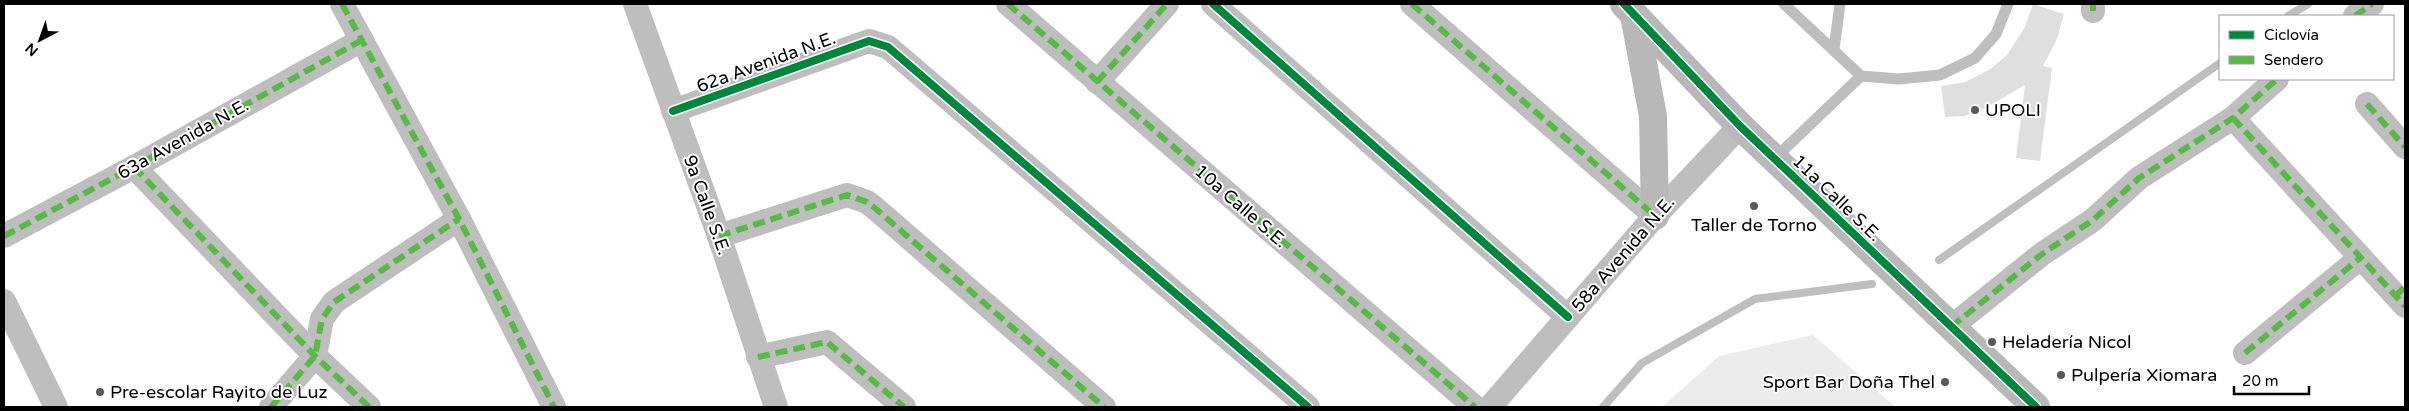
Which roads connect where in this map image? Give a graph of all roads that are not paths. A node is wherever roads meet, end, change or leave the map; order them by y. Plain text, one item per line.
1 (342, 4) edge
2 (635, 4) edge
3 (1008, 4) edge
4 (1167, 4) edge
5 (1213, 4) edge
6 (1412, 4) edge
7 (1784, 4) edge
8 (1840, 4) edge
9 (2008, 4) edge
10 (2372, 4) edge
11 (1629, 9) edge
12 (2356, 15) edge
13 (362, 40) junction
14 (1834, 49) junction
15 (1861, 76) junction
16 (2277, 80) edge
17 (1097, 82) junction
18 (2367, 104) dead end
19 (673, 112) junction
20 (2233, 118) junction
21 (1740, 126) junction
22 (2405, 147) edge
23 (1774, 159) junction
24 (134, 167) junction
25 (1655, 216) junction
26 (459, 220) junction
27 (4, 236) edge
28 (719, 236) junction
29 (2360, 258) junction
30 (2402, 296) edge
31 (4, 301) edge
32 (1568, 316) junction
33 (1950, 327) junction
34 (2245, 354) dead end
35 (315, 356) junction
36 (758, 357) junction
37 (56, 407) edge
38 (271, 407) edge
39 (369, 407) edge
40 (554, 407) edge
41 (776, 407) edge
42 (904, 407) edge
43 (1104, 407) edge
44 (1308, 407) edge
45 (1474, 407) edge
46 (1490, 407) edge
47 (2036, 407) edge

1 - 13 street
2 - 19 street, 9a Calle S.E.
3 - 17 street, 10a Calle S.E.
4 - 17 street
5 - 32 street
6 - 25 street
7 - 14 lane
8 - 14 lane
9 - 15 lane
10 - 12 street
11 - 21 street, 11a Calle S.E.
11 - 25 street
13 - 24 street, 63a Avenida N.E.
13 - 26 street
14 - 15 lane
15 - 23 lane
16 - 20 street
17 - 45 street, 10a Calle S.E.
18 - 22 street
19 - 28 street, 9a Calle S.E.
19 - 44 street, 62a Avenida N.E.
20 - 29 street
20 - 33 street
21 - 23 street, 11a Calle S.E.
21 - 25 street, 58a Avenida N.E.
23 - 33 street, 11a Calle S.E.
24 - 27 street, 63a Avenida N.E.
24 - 35 street
25 - 32 street, 58a Avenida N.E.
26 - 35 street
26 - 40 street
28 - 36 street, 9a Calle S.E.
28 - 43 street
29 - 30 street
29 - 34 street
31 - 37 street
32 - 46 street, 58a Avenida N.E.
33 - 47 street, 11a Calle S.E.
35 - 38 street
35 - 39 street
36 - 41 street, 9a Calle S.E.
36 - 42 street

